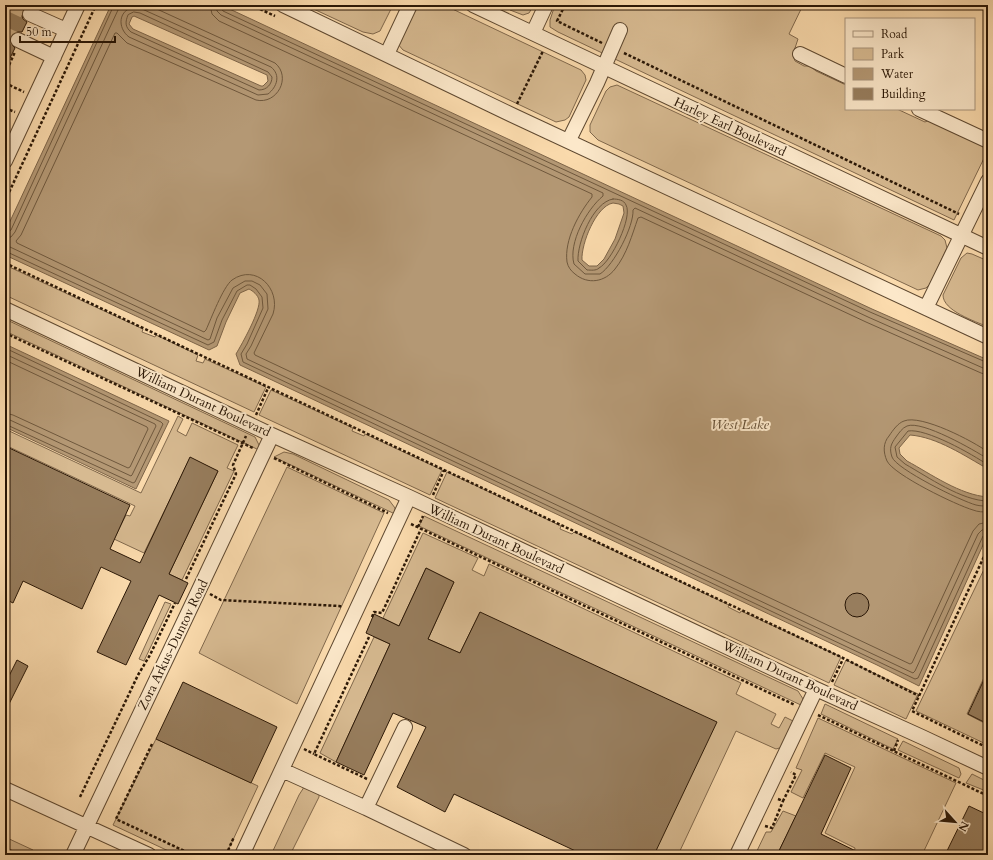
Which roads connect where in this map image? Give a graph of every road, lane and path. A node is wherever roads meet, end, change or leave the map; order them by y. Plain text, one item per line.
1 (78, 5) edge
2 (96, 5) edge
3 (283, 5) edge
4 (410, 5) edge
5 (473, 5) edge
6 (546, 5) edge
7 (565, 5) edge
8 (492, 9) edge
9 (30, 14) tunnel mouth
10 (66, 30) junction
11 (620, 30) dead end
12 (533, 33) junction
13 (18, 40) tunnel mouth
14 (612, 48) junction
15 (543, 51) dead end
16 (387, 54) junction
17 (800, 54) dead end
18 (54, 57) junction
19 (603, 67) junction
20 (845, 76) edge
21 (5, 83) edge
22 (27, 85) dead end
23 (517, 104) dead end
24 (8, 109) dead end
25 (921, 110) edge
26 (5, 114) edge
27 (569, 140) junction
28 (988, 141) edge
29 (5, 161) edge
30 (988, 181) edge
31 (5, 201) edge
32 (960, 214) dead end
33 (961, 235) junction
34 (988, 248) edge
35 (5, 263) edge
36 (926, 308) junction
37 (5, 309) edge
38 (5, 333) edge
39 (988, 337) edge
40 (268, 388) junction
41 (251, 425) junction
42 (272, 435) junction
43 (242, 444) junction
44 (263, 453) junction
45 (444, 470) junction
46 (432, 496) dead end
47 (409, 497) junction
48 (423, 516) dead end
49 (399, 518) junction
50 (418, 527) junction
51 (421, 529) junction
52 (988, 548) edge
53 (186, 579) dead end
54 (210, 593) dead end
55 (175, 603) dead end
56 (343, 607) dead end
57 (372, 617) dead end
58 (369, 637) dead end
59 (816, 689) junction
60 (919, 696) junction
61 (806, 710) junction
62 (405, 727) dead end
63 (152, 744) dead end
64 (303, 748) dead end
65 (988, 748) edge
66 (314, 754) junction
67 (988, 768) edge
68 (282, 770) junction
69 (373, 781) dead end
70 (5, 789) edge
71 (988, 796) edge
72 (80, 798) dead end
73 (783, 801) dead end
74 (366, 808) junction
75 (86, 825) junction
76 (763, 831) dead end
77 (73, 855) edge
78 (149, 855) edge
79 (193, 855) edge
80 (242, 855) edge
81 (464, 855) edge
82 (737, 855) edge

1 - 10 lane
2 - 31 path
3 - 16 lane
4 - 16 lane
5 - 8 lane, Harley Earl Boulevard
6 - 12 lane
7 - 14 path
8 - 12 lane, Harley Earl Boulevard
9 - 10 lane
10 - 18 lane
11 - 14 lane
12 - 19 lane, Harley Earl Boulevard
13 - 18 lane
14 - 19 lane
14 - 32 path
15 - 23 path
16 - 27 lane
17 - 20 lane
18 - 29 lane
19 - 27 lane
19 - 33 lane, Harley Earl Boulevard
21 - 22 path
24 - 26 path
25 - 28 lane
27 - 36 lane
30 - 33 lane
33 - 34 lane, Harley Earl Boulevard
33 - 36 lane
35 - 40 path
36 - 39 lane
37 - 41 lane, William Durant Boulevard
38 - 43 path
40 - 41 path
40 - 45 path
41 - 42 lane, William Durant Boulevard
41 - 43 path
42 - 44 lane, Zora Arkus-Duntov Road
42 - 47 lane, William Durant Boulevard
43 - 44 path
43 - 53 path
44 - 49 path
44 - 75 lane, Zora Arkus-Duntov Road
45 - 46 path
45 - 60 path
47 - 49 lane
47 - 59 lane, William Durant Boulevard
48 - 50 path
49 - 50 path
49 - 68 lane
50 - 51 path
51 - 57 path
51 - 61 path
52 - 60 path
54 - 56 path
55 - 72 path
58 - 66 path
59 - 61 lane
59 - 67 lane, William Durant Boulevard
60 - 65 path
61 - 71 path
61 - 82 lane
62 - 74 lane
63 - 79 path
64 - 66 path
66 - 69 path
68 - 74 lane
68 - 80 lane
70 - 75 lane
73 - 76 path
74 - 81 lane
75 - 77 lane, Zora Arkus-Duntov Road
75 - 78 lane

